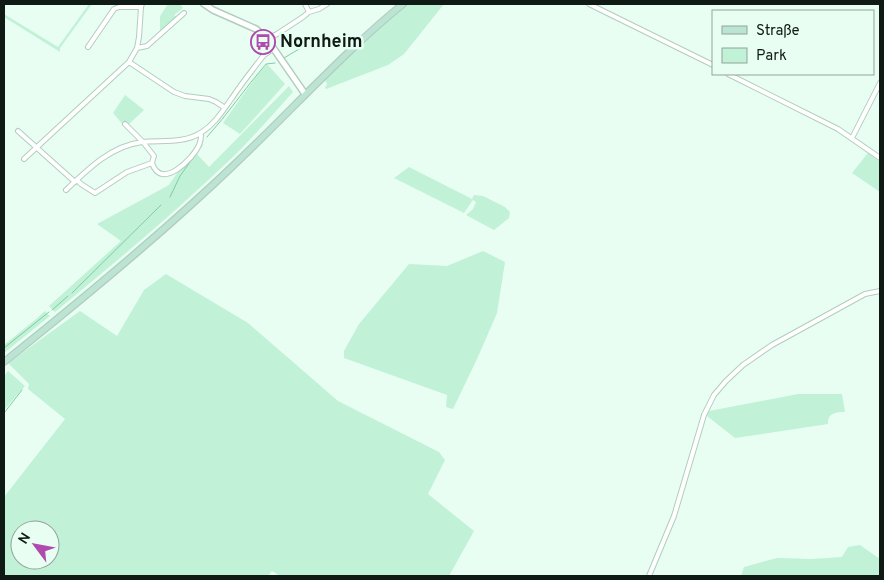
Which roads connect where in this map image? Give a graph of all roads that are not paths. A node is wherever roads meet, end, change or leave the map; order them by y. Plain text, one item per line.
1 (204, 4) edge
2 (304, 4) edge
3 (327, 4) edge
4 (403, 4) edge
5 (589, 4) edge
6 (141, 5) edge
7 (309, 12) junction
8 (184, 13) dead end
9 (267, 39) junction
10 (88, 47) dead end
11 (136, 48) junction
12 (272, 49) junction
13 (129, 62) junction
14 (712, 66) edge
15 (730, 75) edge
16 (880, 83) edge
17 (305, 94) junction
18 (225, 108) junction
19 (125, 124) dead end
20 (18, 131) dead end
21 (201, 133) junction
22 (852, 138) junction
23 (143, 142) junction
24 (36, 148) junction
25 (880, 158) edge
26 (24, 159) dead end
27 (152, 162) junction
28 (76, 181) junction
29 (66, 190) dead end
30 (880, 291) edge
31 (4, 362) edge
32 (649, 576) edge

1 - 9 street
2 - 7 street
3 - 7 street
4 - 17 main road
5 - 14 street
6 - 10 street
6 - 11 street
7 - 9 street
8 - 11 street
9 - 12 street
11 - 13 street
12 - 17 street
12 - 18 street
13 - 18 street
13 - 24 street
15 - 22 street
16 - 22 street
17 - 31 main road
18 - 21 street
19 - 23 street
20 - 24 street
21 - 23 street
21 - 27 street
22 - 25 street
23 - 27 street
23 - 28 street
24 - 26 street
24 - 28 street
27 - 28 street
28 - 29 street
30 - 32 street

